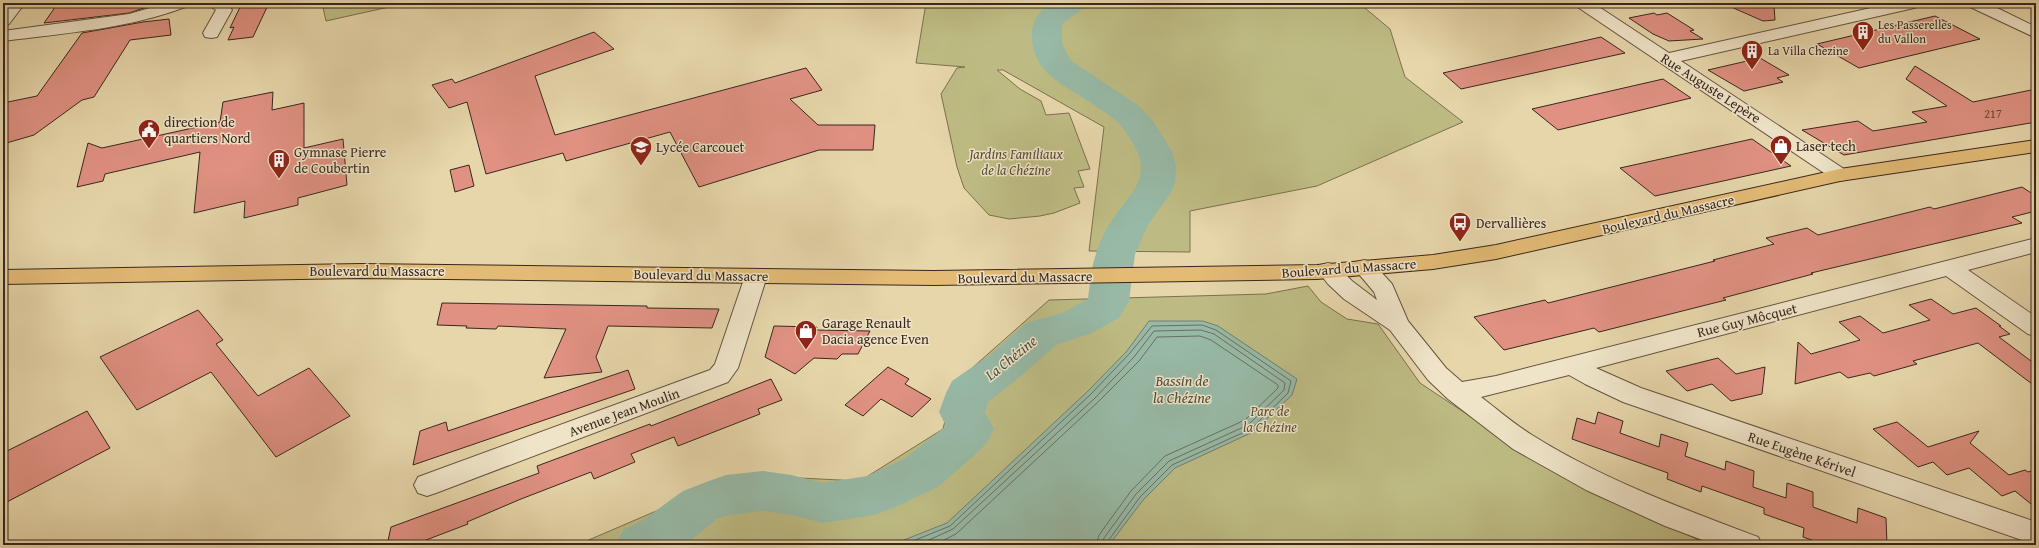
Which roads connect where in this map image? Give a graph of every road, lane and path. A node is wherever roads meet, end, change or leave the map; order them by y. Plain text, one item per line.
1 (17, 3) edge
2 (182, 3) edge
3 (214, 3) edge
4 (1582, 3) edge
5 (1914, 3) edge
6 (1974, 3) edge
7 (3, 21) edge
8 (211, 33) dead end
9 (2036, 33) edge
10 (3, 36) edge
11 (1666, 59) junction
12 (2036, 146) edge
13 (1840, 175) junction
14 (2036, 245) edge
15 (2012, 252) junction
16 (2036, 261) edge
17 (1364, 267) junction
18 (1950, 268) junction
19 (1328, 270) junction
20 (756, 276) junction
21 (3, 277) edge
22 (1398, 324) junction
23 (2036, 328) edge
24 (1572, 365) junction
25 (1457, 392) junction
26 (427, 485) dead end
27 (2036, 534) edge
28 (1748, 545) edge

1 - 7 street
2 - 10 street
3 - 8 street
4 - 11 street, Rue Auguste Lepère
5 - 11 street
6 - 9 street
11 - 13 street, Rue Auguste Lepère
12 - 13 main road, Boulevard du Massacre
13 - 17 main road, Boulevard du Massacre
14 - 15 street, Rue Guy Môcquet
15 - 16 street
15 - 18 street, Rue Guy Môcquet
17 - 19 main road, Boulevard du Massacre
17 - 22 street
18 - 23 street
18 - 24 street, Rue Guy Môcquet
19 - 20 main road, Boulevard du Massacre
19 - 22 street
20 - 21 main road, Boulevard du Massacre
20 - 26 street, Avenue Jean Moulin
22 - 25 street
24 - 25 street, Rue Guy Môcquet
24 - 27 street, Rue Eugène Kérivel
25 - 28 street

